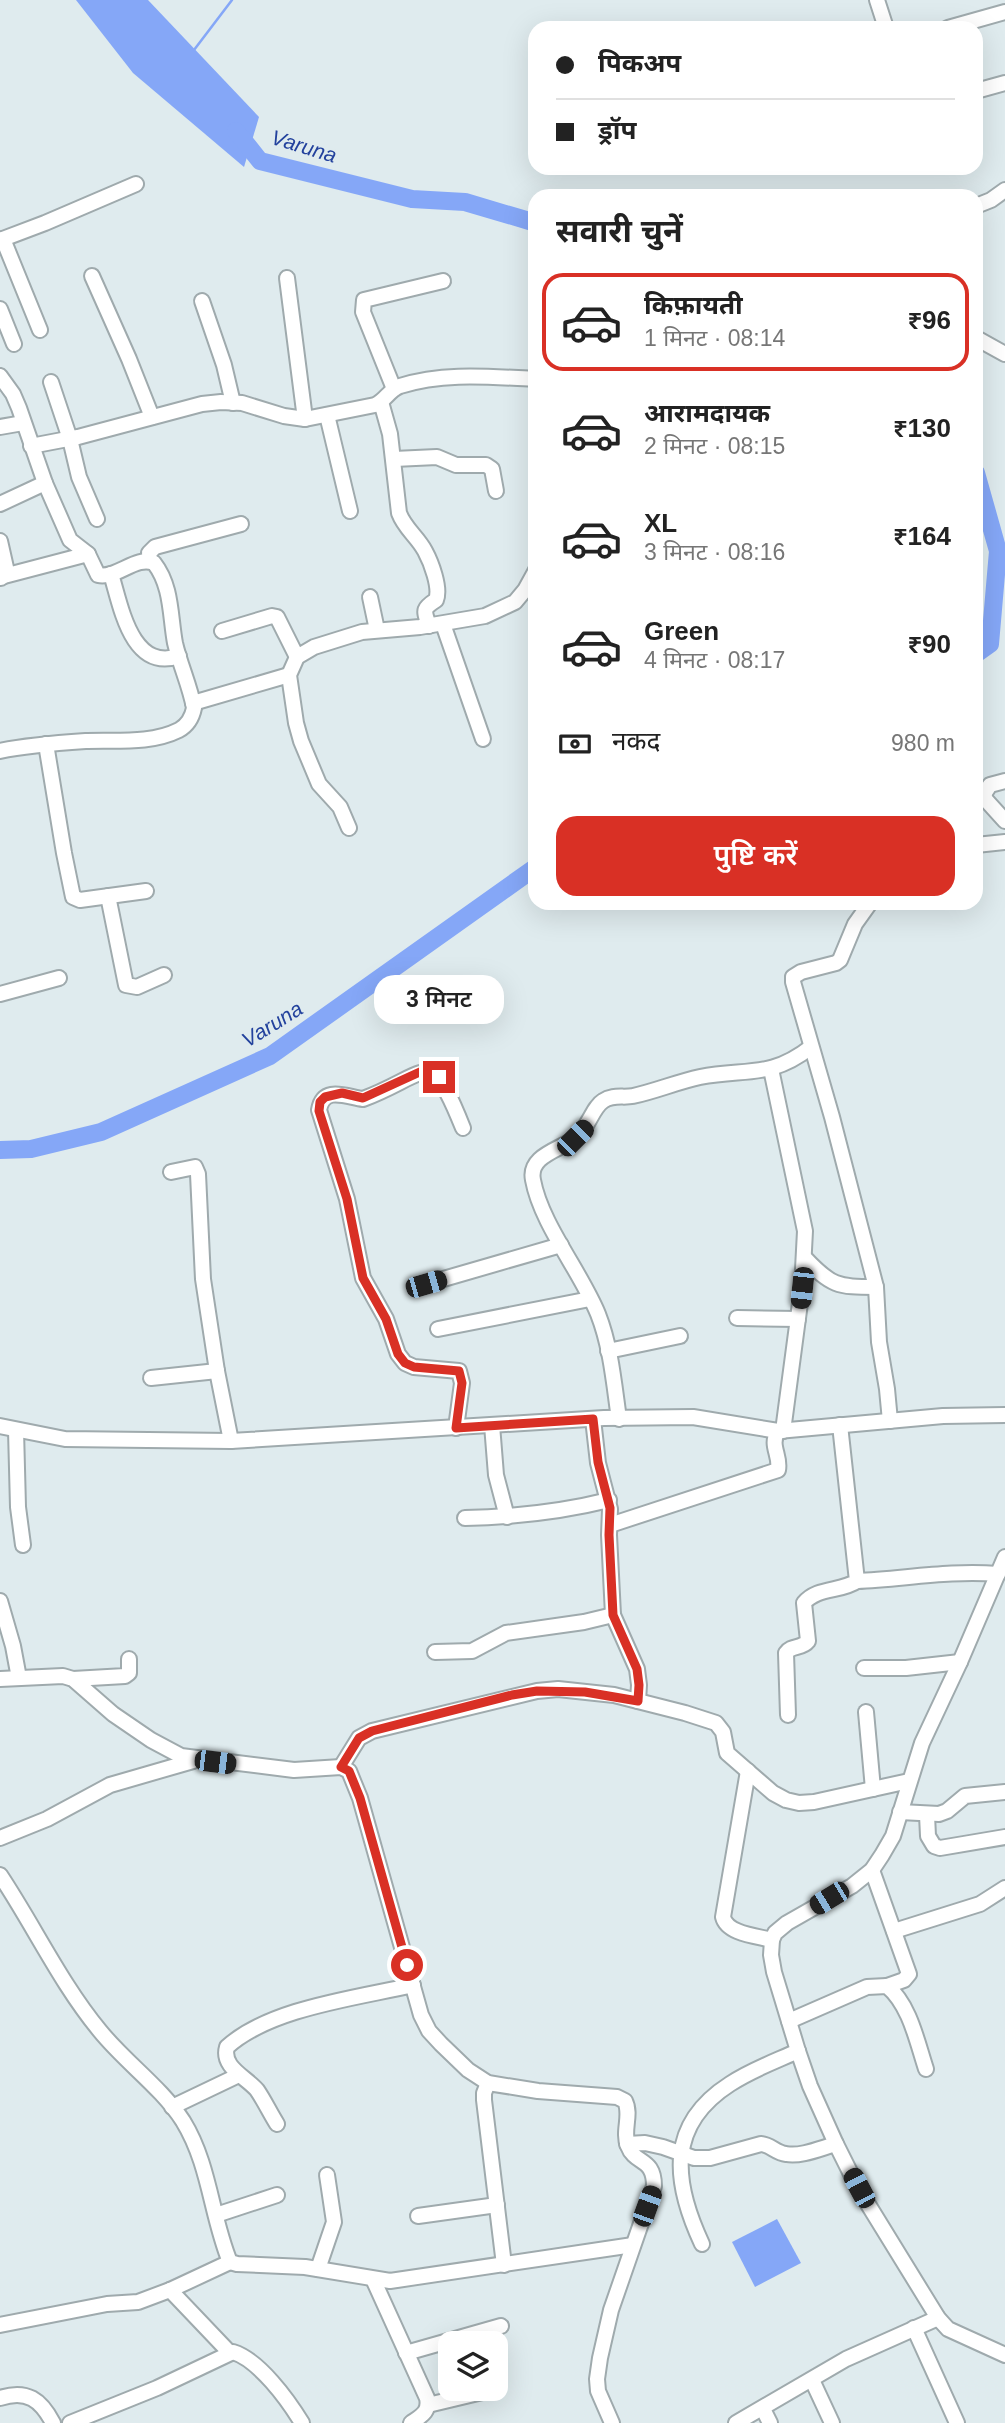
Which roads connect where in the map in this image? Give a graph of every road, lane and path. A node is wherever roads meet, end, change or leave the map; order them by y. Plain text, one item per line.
1 (877, 0) edge
2 (989, 0) edge
3 (999, 14) edge
4 (884, 21) edge
5 (974, 21) edge
6 (1005, 83) edge
7 (983, 89) edge
8 (136, 184) dead end
9 (1005, 190) edge
10 (983, 203) edge
11 (2, 239) edge
12 (92, 276) dead end
13 (287, 278) dead end
14 (443, 281) dead end
15 (202, 301) dead end
16 (0, 309) edge
17 (40, 330) dead end
18 (983, 342) edge
19 (14, 344) dead end
20 (1005, 354) edge
21 (0, 376) edge
22 (528, 379) edge
23 (51, 382) dead end
24 (394, 389) junction
25 (381, 402) junction
26 (233, 403) junction
27 (327, 415) junction
28 (152, 417) junction
29 (305, 419) junction
30 (23, 422) junction
31 (0, 427) edge
32 (70, 439) junction
33 (31, 446) junction
34 (394, 459) junction
35 (45, 483) junction
36 (496, 491) dead end
37 (0, 504) edge
38 (350, 511) dead end
39 (97, 519) dead end
40 (241, 524) dead end
41 (0, 541) edge
42 (88, 554) junction
43 (149, 560) junction
44 (111, 574) junction
45 (2, 578) edge
46 (528, 585) edge
47 (370, 597) dead end
48 (436, 625) junction
49 (377, 630) junction
50 (222, 631) dead end
51 (179, 656) junction
52 (297, 657) junction
53 (289, 676) junction
54 (193, 703) junction
55 (483, 739) dead end
56 (46, 744) junction
57 (0, 751) edge
58 (1005, 781) edge
59 (1005, 821) edge
60 (349, 828) dead end
61 (1005, 842) edge
62 (983, 844) edge
63 (146, 891) dead end
64 (108, 896) junction
65 (865, 910) edge
66 (164, 975) dead end
67 (59, 978) dead end
68 (0, 993) edge
69 (811, 1047) junction
70 (771, 1069) junction
71 (463, 1128) dead end
72 (171, 1172) dead end
73 (562, 1245) junction
74 (804, 1257) junction
75 (426, 1284) dead end
76 (876, 1287) junction
77 (590, 1299) junction
78 (737, 1318) dead end
79 (798, 1320) junction
80 (438, 1329) dead end
81 (680, 1336) dead end
82 (608, 1351) junction
83 (217, 1371) junction
84 (151, 1378) dead end
85 (1005, 1415) edge
86 (593, 1419) junction
87 (619, 1419) junction
88 (890, 1420) junction
89 (492, 1425) junction
90 (840, 1425) junction
91 (0, 1426) edge
92 (456, 1428) junction
93 (16, 1430) junction
94 (781, 1431) junction
95 (231, 1441) junction
96 (609, 1500) junction
97 (506, 1517) junction
98 (465, 1518) dead end
99 (610, 1525) junction
100 (23, 1545) dead end
101 (1005, 1557) edge
102 (999, 1580) edge
103 (857, 1581) junction
104 (0, 1601) edge
105 (613, 1615) junction
106 (435, 1652) dead end
107 (128, 1659) dead end
108 (960, 1662) junction
109 (864, 1668) dead end
110 (19, 1678) junction
111 (0, 1679) edge
112 (73, 1679) junction
113 (638, 1701) junction
114 (866, 1712) dead end
115 (788, 1715) dead end
116 (197, 1760) junction
117 (341, 1767) junction
118 (748, 1771) junction
119 (909, 1781) junction
120 (873, 1789) junction
121 (1005, 1792) edge
122 (900, 1812) junction
123 (927, 1815) junction
124 (0, 1838) edge
125 (1005, 1838) edge
126 (872, 1870) junction
127 (0, 1875) edge
128 (1005, 1888) edge
129 (894, 1931) junction
130 (772, 1940) junction
131 (412, 1985) junction
132 (887, 1986) junction
133 (789, 2021) junction
134 (799, 2051) junction
135 (926, 2069) dead end
136 (239, 2075) junction
137 (488, 2083) junction
138 (172, 2107) junction
139 (277, 2124) dead end
140 (626, 2144) junction
141 (836, 2144) junction
142 (679, 2152) junction
143 (327, 2175) dead end
144 (277, 2195) dead end
145 (497, 2205) junction
146 (216, 2215) junction
147 (418, 2216) dead end
148 (702, 2244) dead end
149 (632, 2245) junction
150 (230, 2262) junction
151 (504, 2265) junction
152 (318, 2269) junction
153 (373, 2279) junction
154 (170, 2290) junction
155 (938, 2318) junction
156 (0, 2325) edge
157 (501, 2326) dead end
158 (914, 2328) junction
159 (230, 2353) junction
160 (407, 2353) junction
161 (1005, 2355) edge
162 (812, 2380) junction
163 (0, 2398) edge
164 (445, 2401) edge
165 (428, 2405) junction
166 (762, 2409) junction
167 (53, 2423) edge
168 (70, 2423) edge
169 (302, 2423) edge
170 (411, 2423) edge
171 (612, 2423) edge
172 (736, 2423) edge
173 (769, 2423) edge
174 (832, 2423) edge
175 (957, 2423) edge

1 - 4 street
2 - 3 street
3 - 5 street
6 - 7 street
8 - 11 street
9 - 10 street
11 - 17 street
12 - 28 street
13 - 29 street
14 - 24 street
15 - 26 street
16 - 19 street
18 - 20 street
21 - 30 street
22 - 24 street
23 - 32 street
24 - 25 street
25 - 27 street
25 - 34 street
26 - 28 street
26 - 29 street
27 - 29 street
27 - 38 street
28 - 32 street
30 - 31 street
30 - 33 street
32 - 33 street
32 - 39 street
33 - 35 street
34 - 36 street
34 - 48 street
35 - 37 street
35 - 42 street
40 - 43 street
41 - 45 street
42 - 44 street
42 - 45 street
43 - 44 street
43 - 51 street
44 - 51 street
46 - 48 street
47 - 49 street
48 - 49 street
48 - 55 street
49 - 52 street
50 - 52 street
51 - 54 street
52 - 53 street
53 - 54 street
53 - 60 street
54 - 56 street
56 - 57 street
56 - 64 street
58 - 59 street
61 - 62 street
63 - 64 street
64 - 66 street
65 - 69 street
67 - 68 street
69 - 70 street
69 - 76 street
70 - 73 street
70 - 74 street
71 - 92 street
72 - 83 street
73 - 75 street
73 - 77 street
74 - 76 street
74 - 79 street
76 - 88 street
77 - 80 street
77 - 82 street
78 - 79 street
79 - 94 street
81 - 82 street
82 - 87 street
83 - 84 street
83 - 95 street
85 - 88 street
86 - 87 street
86 - 89 street
86 - 96 street
87 - 94 street
88 - 90 street
89 - 92 street
89 - 97 street
90 - 94 street
90 - 103 street
91 - 93 street
92 - 95 street
93 - 95 street
93 - 100 street
94 - 99 street
96 - 97 street
96 - 99 street
97 - 98 street
99 - 105 street
101 - 102 street
102 - 103 street
102 - 108 street
103 - 115 street
104 - 110 street
105 - 106 street
105 - 113 street
107 - 112 street
108 - 109 street
108 - 119 street
110 - 111 street
110 - 112 street
112 - 116 street
113 - 117 street
113 - 118 street
114 - 120 street
116 - 117 street
116 - 124 street
117 - 131 street
118 - 120 street
118 - 130 street
119 - 120 street
119 - 122 street
121 - 123 street
122 - 123 street
122 - 126 street
123 - 125 street
126 - 129 street
126 - 130 street
127 - 138 street
128 - 129 street
129 - 132 street
130 - 133 street
131 - 136 street
131 - 137 street
132 - 133 street
132 - 135 street
133 - 134 street
134 - 141 street
134 - 142 street
136 - 138 street
136 - 139 street
137 - 140 street
137 - 145 street
138 - 146 street
140 - 142 street
140 - 149 street
141 - 142 street
141 - 155 street
142 - 148 street
143 - 152 street
144 - 146 street
145 - 147 street
145 - 151 street
146 - 150 street
149 - 151 street
149 - 171 street
150 - 152 street
150 - 154 street
151 - 153 street
152 - 153 street
153 - 160 street
154 - 156 street
154 - 159 street
155 - 158 street
155 - 161 street
157 - 160 street
158 - 162 street
158 - 175 street
159 - 168 street
159 - 169 street
160 - 165 street
162 - 166 street
162 - 174 street
163 - 167 street
164 - 165 street
165 - 170 street
166 - 172 street
166 - 173 street

